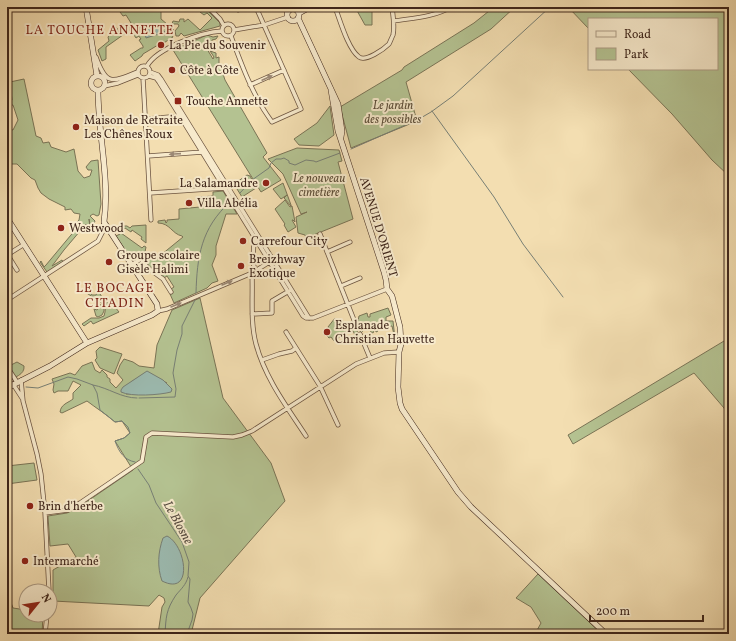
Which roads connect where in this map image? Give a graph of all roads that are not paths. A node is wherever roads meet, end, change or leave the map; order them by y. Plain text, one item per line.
1 (86, 7) edge
2 (208, 7) edge
3 (244, 7) edge
4 (256, 7) edge
5 (310, 7) edge
6 (335, 7) edge
7 (392, 7) edge
8 (451, 7) edge
9 (238, 10) dead end
10 (295, 11) edge
11 (288, 16) junction
12 (292, 21) junction
13 (394, 21) junction
14 (264, 25) junction
15 (224, 26) junction
16 (234, 30) junction
17 (302, 30) junction
18 (222, 31) junction
19 (231, 36) junction
20 (94, 52) junction
21 (147, 66) junction
22 (284, 70) junction
23 (138, 74) junction
24 (150, 74) junction
25 (97, 76) junction
26 (143, 78) junction
27 (250, 85) junction
28 (104, 86) junction
29 (98, 90) junction
30 (182, 116) junction
31 (146, 119) junction
32 (204, 151) junction
33 (148, 156) junction
34 (226, 187) junction
35 (150, 193) junction
36 (7, 218) edge
37 (151, 220) dead end
38 (104, 222) junction
39 (320, 234) dead end
40 (256, 235) junction
41 (350, 242) dead end
42 (23, 245) junction
43 (327, 252) junction
44 (7, 255) edge
45 (271, 260) junction
46 (131, 265) junction
47 (17, 270) dead end
48 (254, 272) junction
49 (44, 276) junction
50 (360, 278) dead end
51 (341, 286) junction
52 (386, 289) junction
53 (290, 291) junction
54 (171, 292) dead end
55 (7, 300) edge
56 (348, 305) junction
57 (158, 311) junction
58 (252, 314) junction
59 (354, 320) dead end
60 (286, 332) dead end
61 (360, 334) dead end
62 (87, 343) junction
63 (296, 348) junction
64 (399, 352) junction
65 (370, 358) junction
66 (262, 360) junction
67 (7, 367) edge
68 (17, 382) junction
69 (320, 386) junction
70 (7, 388) edge
71 (23, 401) junction
72 (287, 407) junction
73 (338, 424) dead end
74 (306, 436) dead end
75 (44, 513) junction
76 (48, 583) edge
77 (46, 623) edge
78 (7, 628) edge
79 (9, 634) edge
80 (45, 634) edge
81 (606, 634) edge

1 - 20 street
2 - 15 street
3 - 9 street
4 - 14 street
5 - 10 street
6 - 13 street
7 - 13 street
8 - 13 street
10 - 11 street
10 - 12 street
10 - 17 street
11 - 12 street
11 - 14 street
12 - 17 street
14 - 16 street
14 - 22 street
15 - 16 street
15 - 18 street
16 - 19 street
17 - 52 street, AVENUE D'ORIENT
18 - 19 street
18 - 21 street
19 - 27 street
20 - 23 street
20 - 25 street
21 - 23 street
21 - 24 street
27 -> 22 street
22 - 27 street
23 - 26 street
23 - 28 street
24 - 26 street
24 - 30 street
25 - 28 street
25 - 29 street
26 - 31 street
28 - 29 street
29 - 38 street
30 - 31 street
30 - 32 street
31 - 33 street
32 -> 33 street
32 - 34 street
33 - 35 street
34 - 35 street
34 - 40 street
35 - 37 street
36 - 42 street
38 - 46 street
38 - 49 street
39 - 43 street
40 - 45 street
40 - 48 street
41 - 43 street
42 - 44 street
42 - 49 street
43 - 51 street
44 - 47 street
45 - 48 street
45 - 53 street
46 - 54 street
46 - 57 street
57 -> 48 street
48 - 58 street
49 - 55 street
49 - 62 street
50 - 51 street
51 - 56 street
52 - 56 street
52 - 64 street, AVENUE D'ORIENT
53 - 56 street
53 - 58 street
56 - 59 street
57 - 62 street
58 - 66 street
60 - 63 street
61 - 65 street
62 - 68 street
63 - 66 street
63 - 69 street
64 - 65 street
64 - 81 street, AVENUE D'ORIENT
65 - 69 street
66 - 72 street
67 - 68 street
68 - 70 street
68 - 71 street
68 - 71 street
69 - 72 street
69 - 73 street
71 - 75 street
72 - 74 street
72 - 75 street
75 - 76 street
77 - 80 street
78 - 79 street

